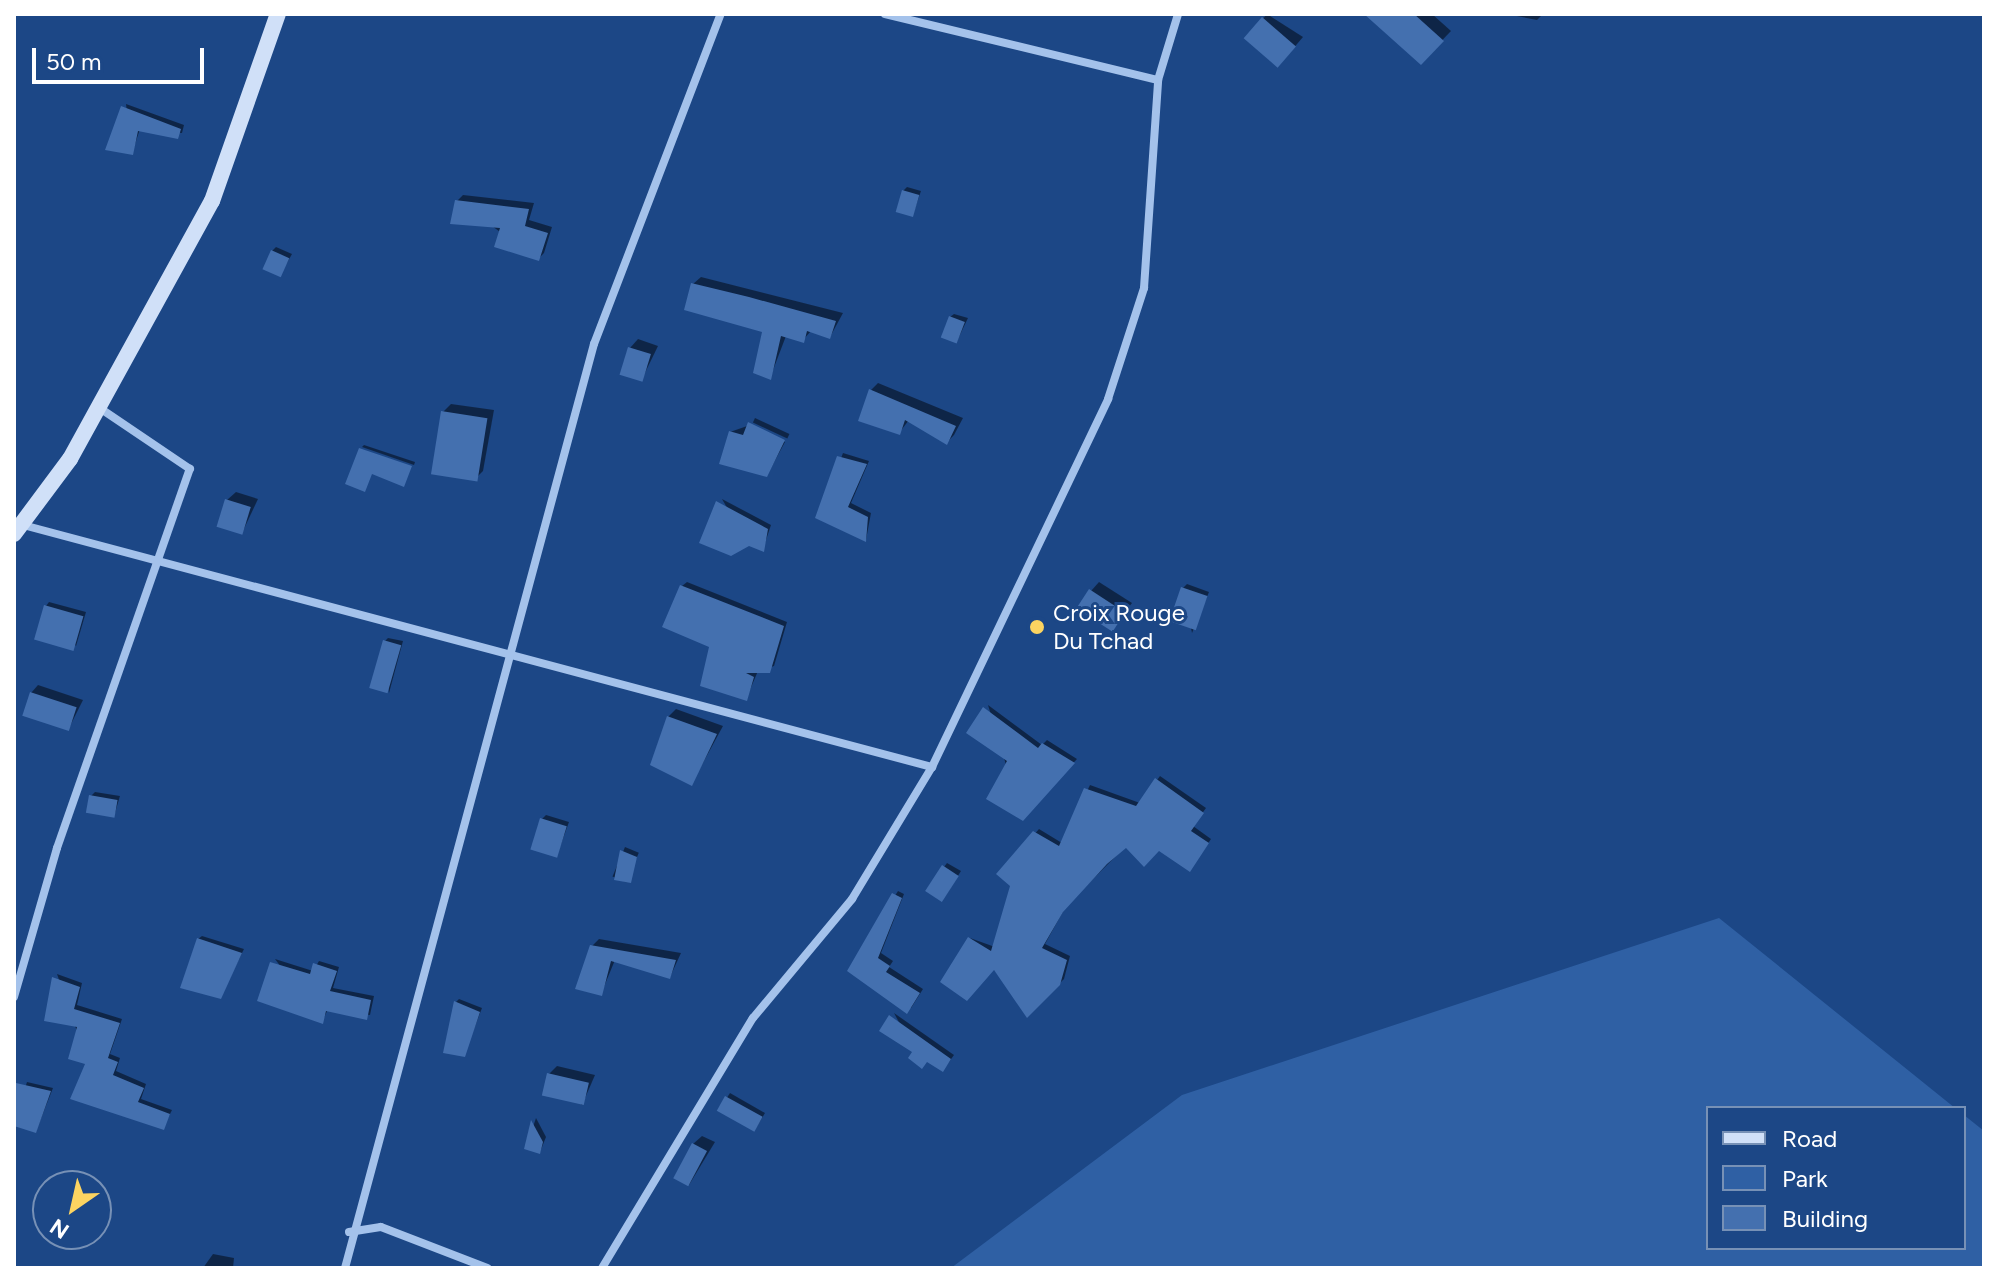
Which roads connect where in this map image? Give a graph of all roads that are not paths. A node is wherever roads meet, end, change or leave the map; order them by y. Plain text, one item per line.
1 (278, 14) edge
2 (721, 14) edge
3 (885, 14) edge
4 (1178, 14) edge
5 (1158, 80) junction
6 (98, 407) junction
7 (16, 527) edge
8 (161, 559) junction
9 (507, 654) junction
10 (932, 767) junction
11 (14, 997) edge
12 (349, 1232) junction
13 (345, 1268) edge
14 (487, 1268) edge
15 (602, 1268) edge

1 - 6 main road
2 - 9 street
3 - 5 street
4 - 5 street
5 - 10 street
6 - 7 main road
6 - 8 street
7 - 8 street
8 - 9 street
8 - 11 street
9 - 10 street
9 - 12 street
10 - 15 street
12 - 13 street
12 - 14 street

